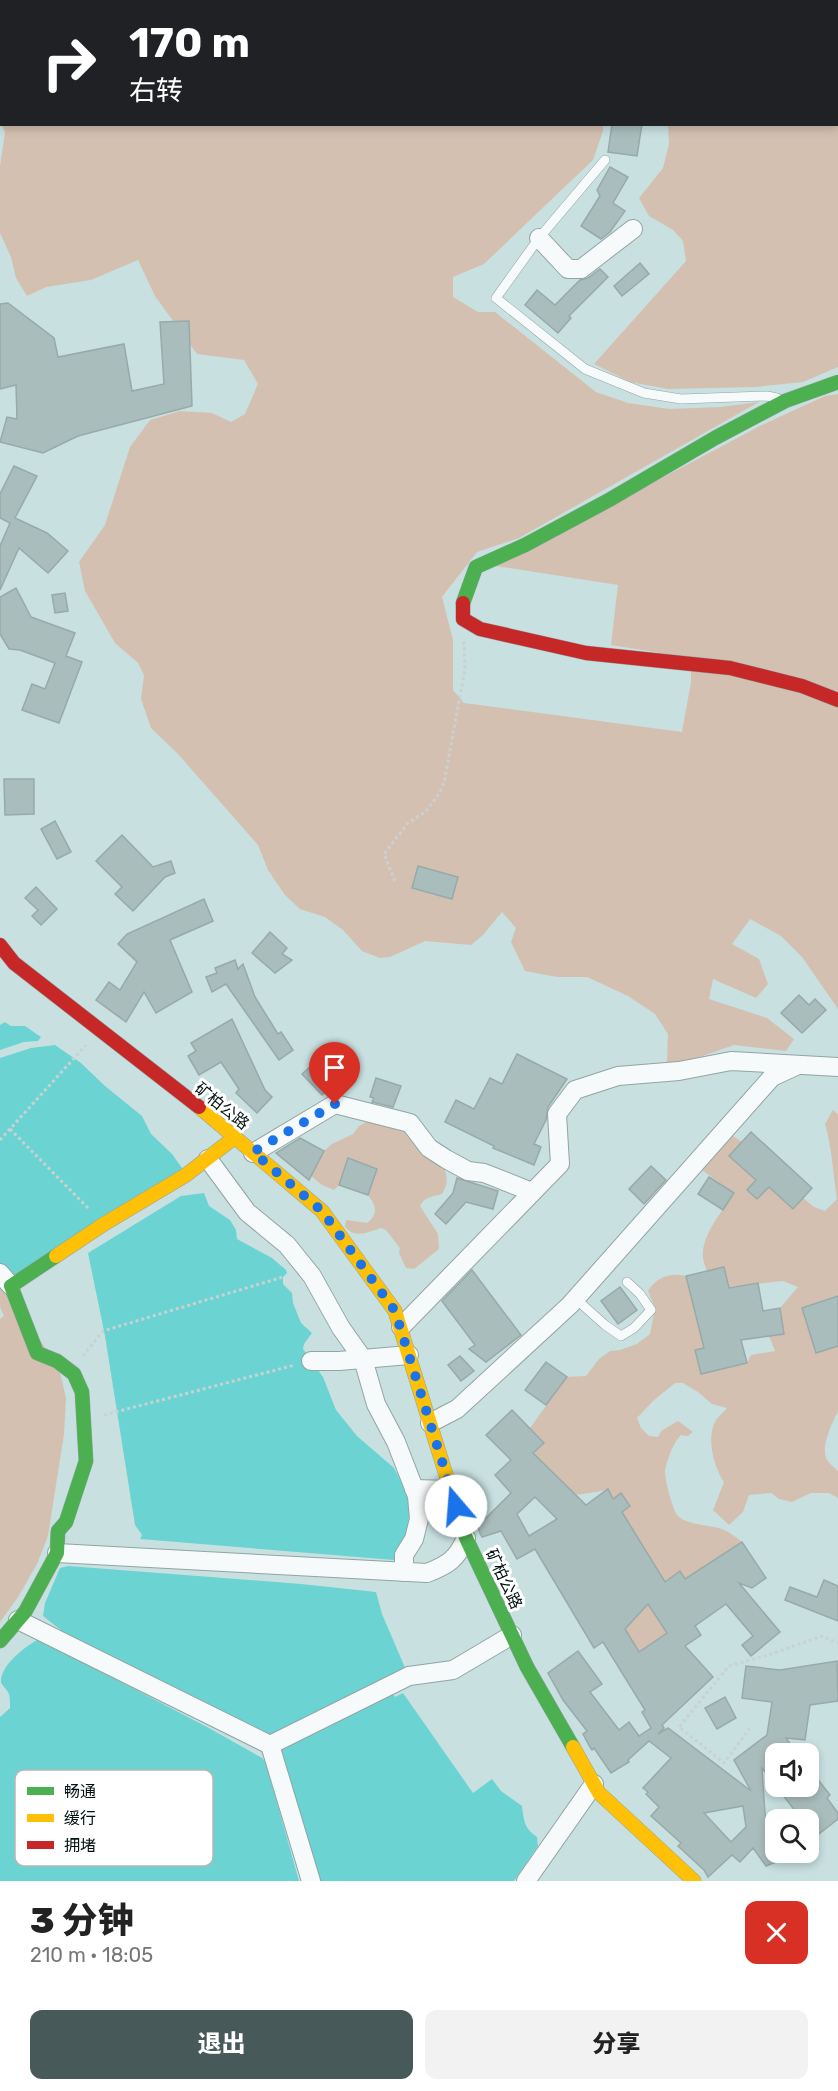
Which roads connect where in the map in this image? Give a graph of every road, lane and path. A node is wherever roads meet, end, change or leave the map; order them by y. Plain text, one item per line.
1 (605, 160) dead end
2 (633, 229) dead end
3 (539, 238) junction
4 (838, 382) edge
5 (785, 401) junction
6 (463, 619) junction
7 (838, 700) edge
8 (395, 881) dead end
9 (0, 945) edge
10 (100, 1030) junction
11 (799, 1064) junction
12 (838, 1067) edge
13 (10, 1129) junction
14 (235, 1137) junction
15 (0, 1140) edge
16 (253, 1152) junction
17 (208, 1159) junction
18 (532, 1192) junction
19 (104, 1224) junction
20 (283, 1277) dead end
21 (5, 1280) edge
22 (627, 1282) dead end
23 (576, 1299) junction
24 (400, 1327) junction
25 (409, 1355) junction
26 (363, 1359) junction
27 (311, 1361) joint
28 (71, 1371) junction
29 (116, 1412) dead end
30 (430, 1423) junction
31 (414, 1489) junction
32 (451, 1490) junction
33 (466, 1538) junction
34 (57, 1553) junction
35 (404, 1572) junction
36 (18, 1620) junction
37 (512, 1635) junction
38 (0, 1641) edge
39 (838, 1643) edge
40 (750, 1728) dead end
41 (270, 1745) junction
42 (594, 1784) junction
43 (311, 1881) edge
44 (526, 1881) edge
45 (694, 1881) edge

1 - 3 lane
2 - 3 street
3 - 5 lane
4 - 5 street
5 - 6 street
6 - 7 street
6 - 8 path
9 - 10 street, 矿柏公路
10 - 13 path
10 - 14 street, 矿柏公路
11 - 12 street
11 - 18 street
11 - 23 street
13 - 15 path
13 - 19 path
14 - 16 street, 矿柏公路
14 - 17 street
16 - 18 street
16 - 24 street, 矿柏公路
17 - 19 street
17 - 26 street
18 - 24 street
19 - 21 street
20 - 28 path
21 - 28 street
22 - 23 lane
23 - 30 street
24 - 25 street, 矿柏公路
25 - 26 street
25 - 30 street, 矿柏公路
26 - 27 street
26 - 31 street
27 - 29 path
28 - 34 street
30 - 32 street, 矿柏公路
31 - 32 street
31 - 35 street
32 - 33 street, 矿柏公路
33 - 35 street
33 - 37 street, 矿柏公路
34 - 35 street
34 - 36 street
36 - 38 street
36 - 41 street
37 - 41 street
37 - 42 street, 矿柏公路
39 - 40 path
41 - 43 street
42 - 44 street
42 - 45 street, 矿柏公路

